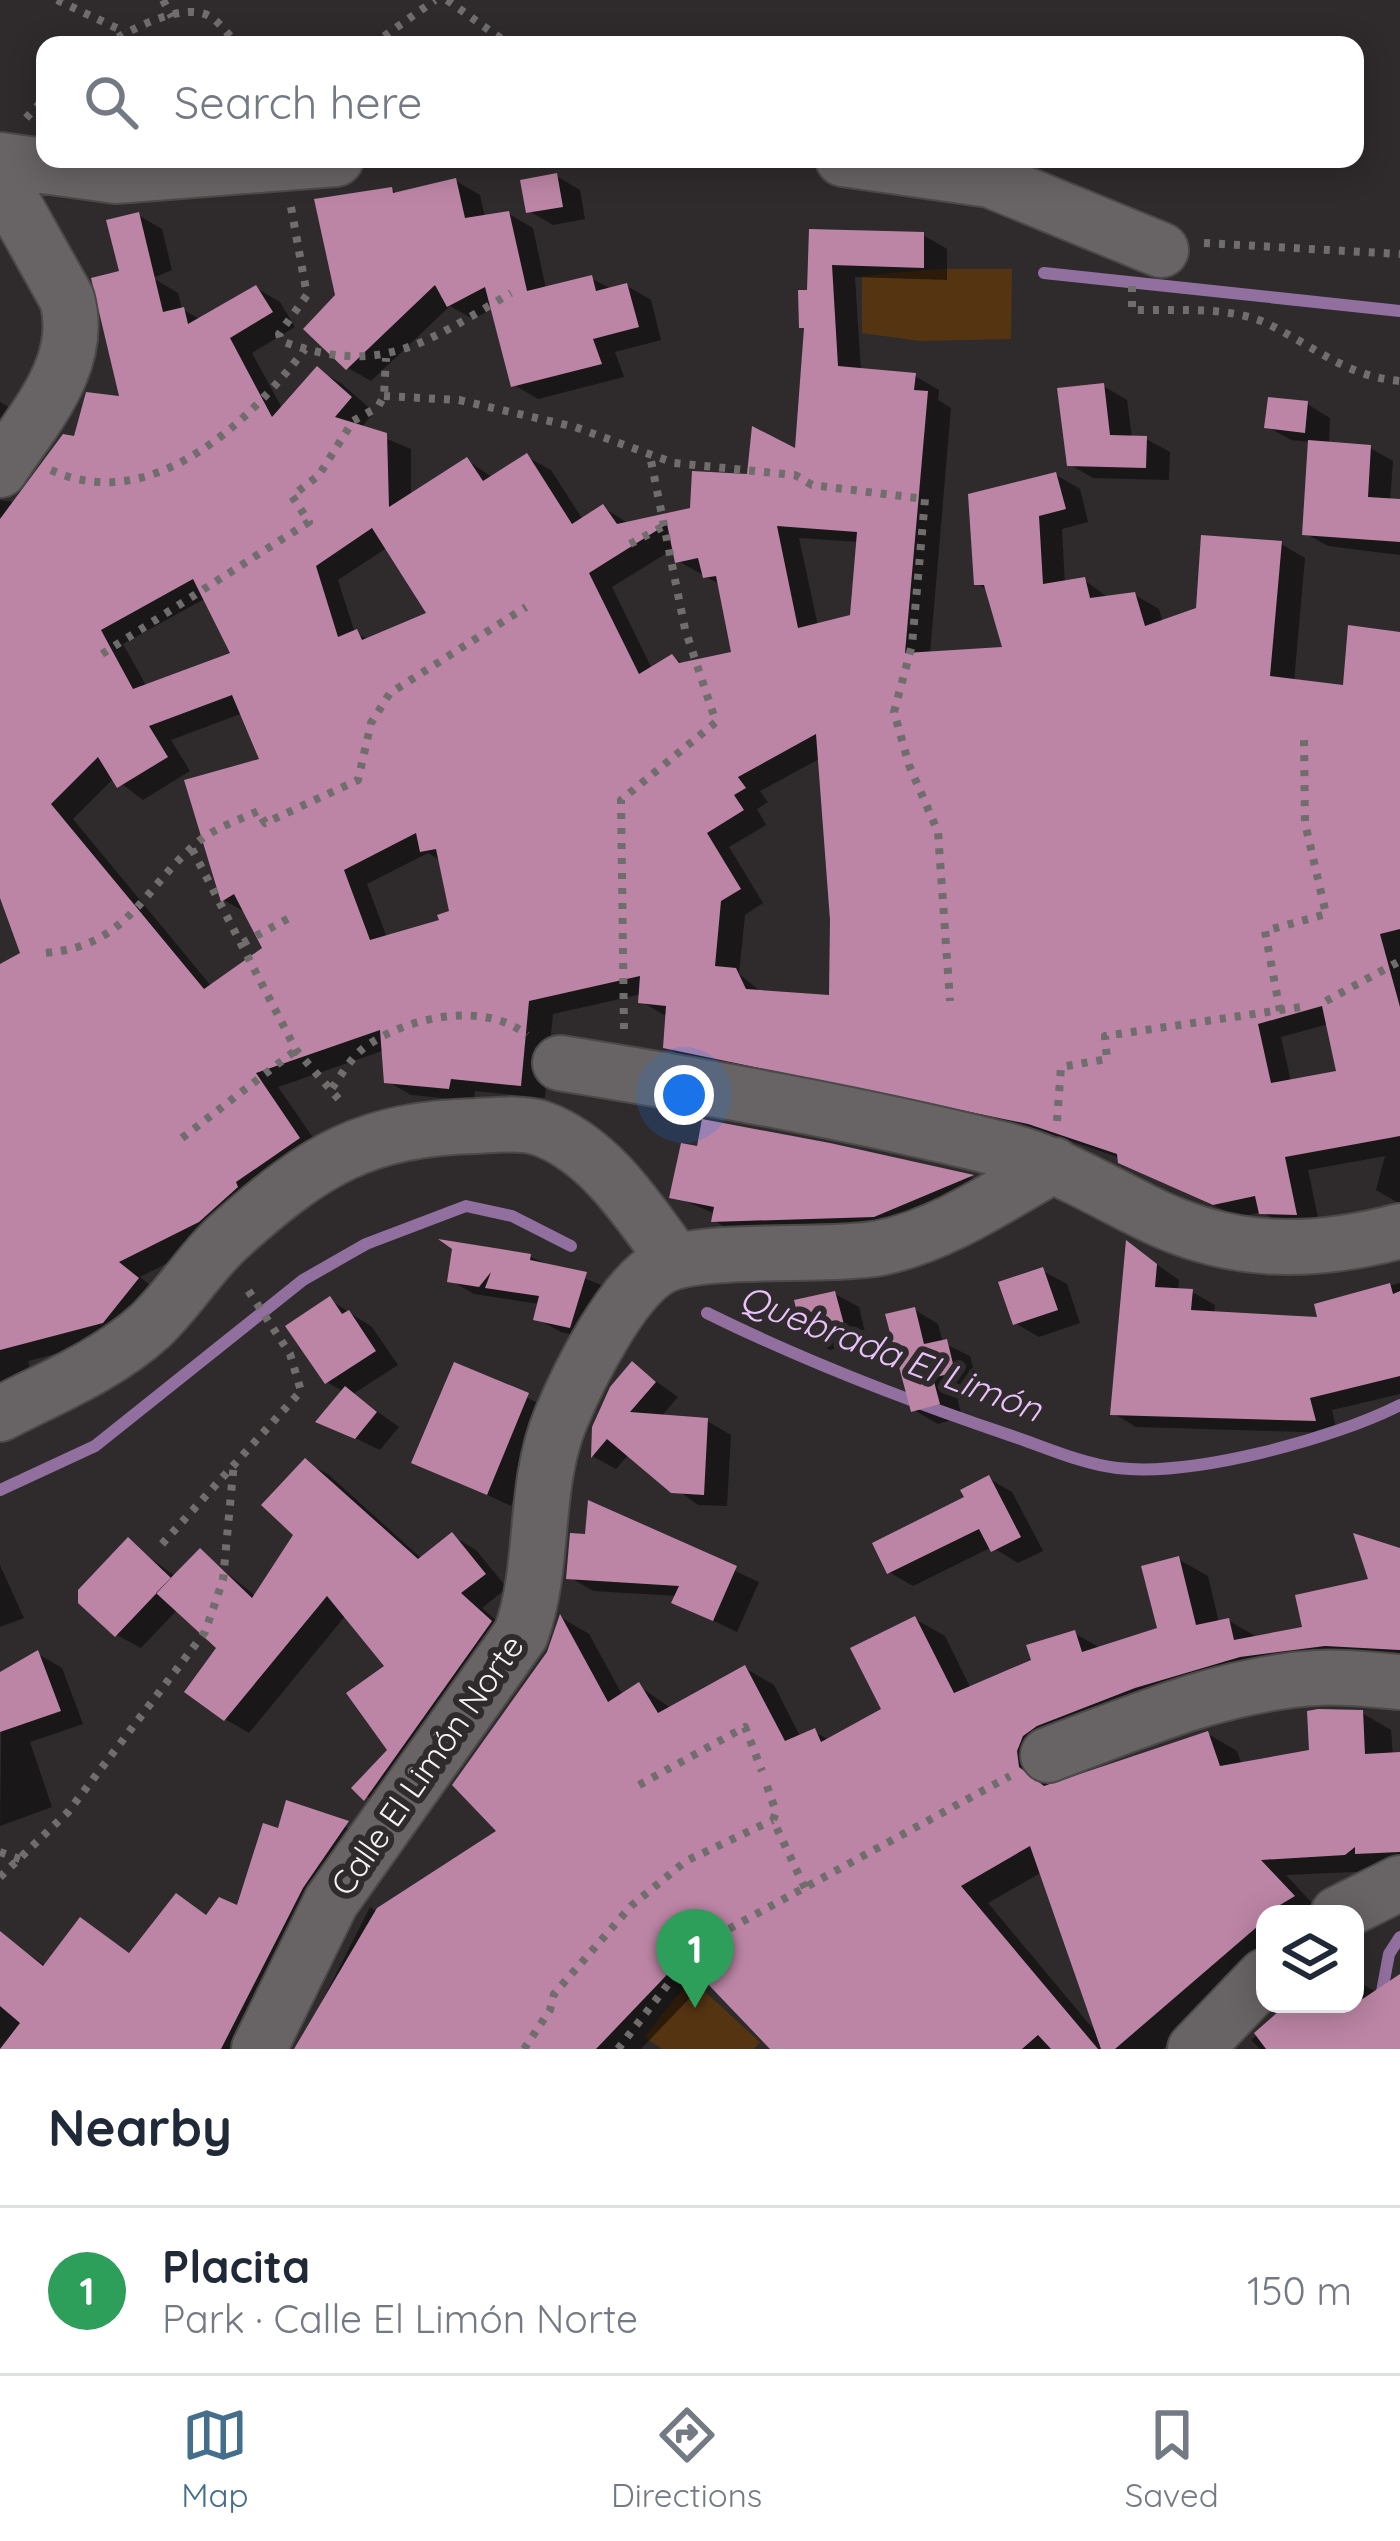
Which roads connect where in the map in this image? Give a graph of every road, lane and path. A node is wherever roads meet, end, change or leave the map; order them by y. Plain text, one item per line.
1 (57, 0) edge
2 (163, 0) edge
3 (435, 0) edge
4 (447, 0) edge
5 (172, 17) junction
6 (125, 32) junction
7 (119, 36) edge
8 (230, 36) edge
9 (384, 36) edge
10 (497, 36) edge
11 (0, 160) edge
12 (36, 165) edge
13 (58, 168) edge
14 (227, 168) edge
15 (283, 168) edge
16 (906, 168) edge
17 (0, 179) edge
18 (1400, 254) edge
19 (1146, 271) junction
20 (511, 293) dead end
21 (1186, 298) dead end
22 (1186, 311) junction
23 (305, 349) junction
24 (386, 358) junction
25 (1400, 381) edge
26 (384, 396) junction
27 (650, 454) junction
28 (6, 461) edge
29 (664, 526) junction
30 (630, 544) dead end
31 (526, 607) dead end
32 (102, 654) dead end
33 (1304, 737) dead end
34 (192, 849) junction
35 (289, 918) dead end
36 (243, 943) junction
37 (46, 953) dead end
38 (1400, 961) edge
39 (950, 1001) dead end
40 (1326, 1001) dead end
41 (1301, 1006) dead end
42 (1280, 1010) junction
43 (296, 1050) junction
44 (560, 1063) joint
45 (623, 1073) junction
46 (332, 1088) junction
47 (182, 1138) dead end
48 (368, 1139) junction
49 (1054, 1165) junction
50 (1400, 1231) edge
51 (674, 1261) junction
52 (246, 1286) dead end
53 (0, 1414) edge
54 (234, 1462) junction
55 (162, 1544) dead end
56 (1400, 1682) edge
57 (1048, 1755) joint
58 (762, 1771) dead end
59 (639, 1785) dead end
60 (767, 1786) dead end
61 (773, 1820) junction
62 (0, 1852) edge
63 (20, 1859) junction
64 (0, 1877) edge
65 (1400, 1883) edge
66 (805, 1888) junction
67 (1356, 1905) edge
68 (1256, 1985) edge
69 (259, 2049) edge
70 (524, 2049) edge
71 (618, 2049) edge
72 (1195, 2049) edge

1 - 6 path
2 - 5 path
3 - 9 path
4 - 10 path
5 - 6 path
5 - 8 path
6 - 7 path
11 - 12 street
13 - 14 street
15 - 23 path
16 - 19 street
17 - 28 street
18 - 19 path
19 - 22 path
20 - 24 path
21 - 22 path
22 - 25 path
23 - 24 path
23 - 28 path
24 - 26 path
26 - 27 path
26 - 32 path
27 - 29 path
27 - 39 path
29 - 30 path
29 - 45 path
31 - 34 path
33 - 42 path
34 - 36 path
34 - 37 path
35 - 36 path
36 - 43 path
38 - 40 path
41 - 42 path
42 - 49 path
43 - 46 path
43 - 47 path
44 - 45 street
44 - 46 path
45 - 49 street
46 - 48 path
48 - 51 street
48 - 53 street
49 - 50 street
49 - 51 street
51 - 69 street, Calle El Limón Norte
52 - 54 path
54 - 55 path
54 - 63 path
56 - 57 street
57 - 66 path
58 - 59 path
60 - 61 path
61 - 66 path
61 - 70 path
62 - 63 path
63 - 64 path
65 - 67 street
66 - 71 path
68 - 72 street

